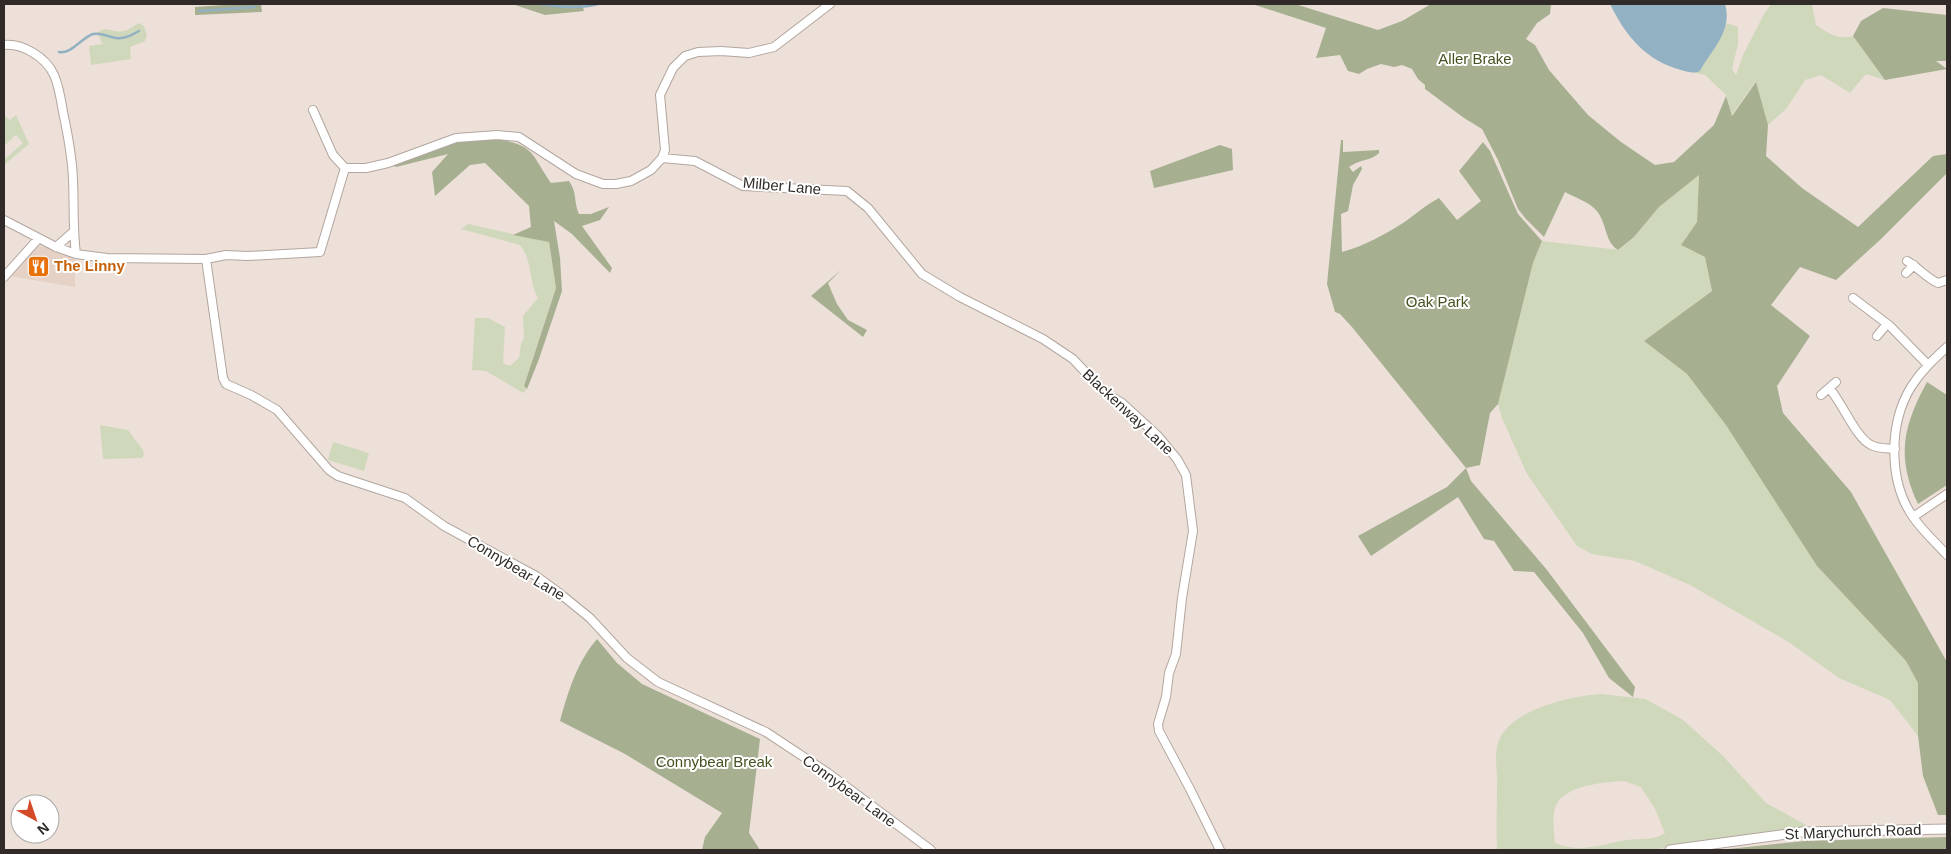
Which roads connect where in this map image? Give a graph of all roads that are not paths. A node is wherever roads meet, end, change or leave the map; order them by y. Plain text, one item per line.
1 (830, 4) edge
2 (4, 45) edge
3 (313, 110) dead end
4 (662, 158) junction
5 (345, 168) junction
6 (848, 191) joint
7 (4, 220) edge
8 (73, 232) junction
9 (38, 239) junction
10 (56, 247) junction
11 (76, 254) junction
12 (206, 259) junction
13 (1906, 273) dead end
14 (4, 277) edge
15 (1947, 280) edge
16 (1853, 298) dead end
17 (1887, 324) junction
18 (1877, 336) dead end
19 (1947, 347) edge
20 (1928, 365) junction
21 (1836, 382) dead end
22 (1829, 388) junction
23 (1821, 395) dead end
24 (1895, 449) junction
25 (1947, 494) edge
26 (1913, 517) junction
27 (1947, 555) edge
28 (1947, 829) edge
29 (931, 850) edge
30 (1220, 850) edge
31 (1670, 850) edge

1 - 4 street
2 - 8 street
3 - 5 street
4 - 5 street
4 - 6 street, Milber Lane
5 - 12 street
6 - 30 street, Blackenway Lane
7 - 9 street
8 - 10 street
8 - 11 street
9 - 10 street
9 - 14 street
10 - 11 street
11 - 12 street
12 - 29 street, Connybear Lane
13 - 15 street
16 - 17 street
17 - 18 street
17 - 20 street
19 - 20 street
20 - 24 street
21 - 22 street
22 - 23 street
22 - 24 street
24 - 26 street
25 - 26 street
26 - 27 street
28 - 31 street, St Marychurch Road

